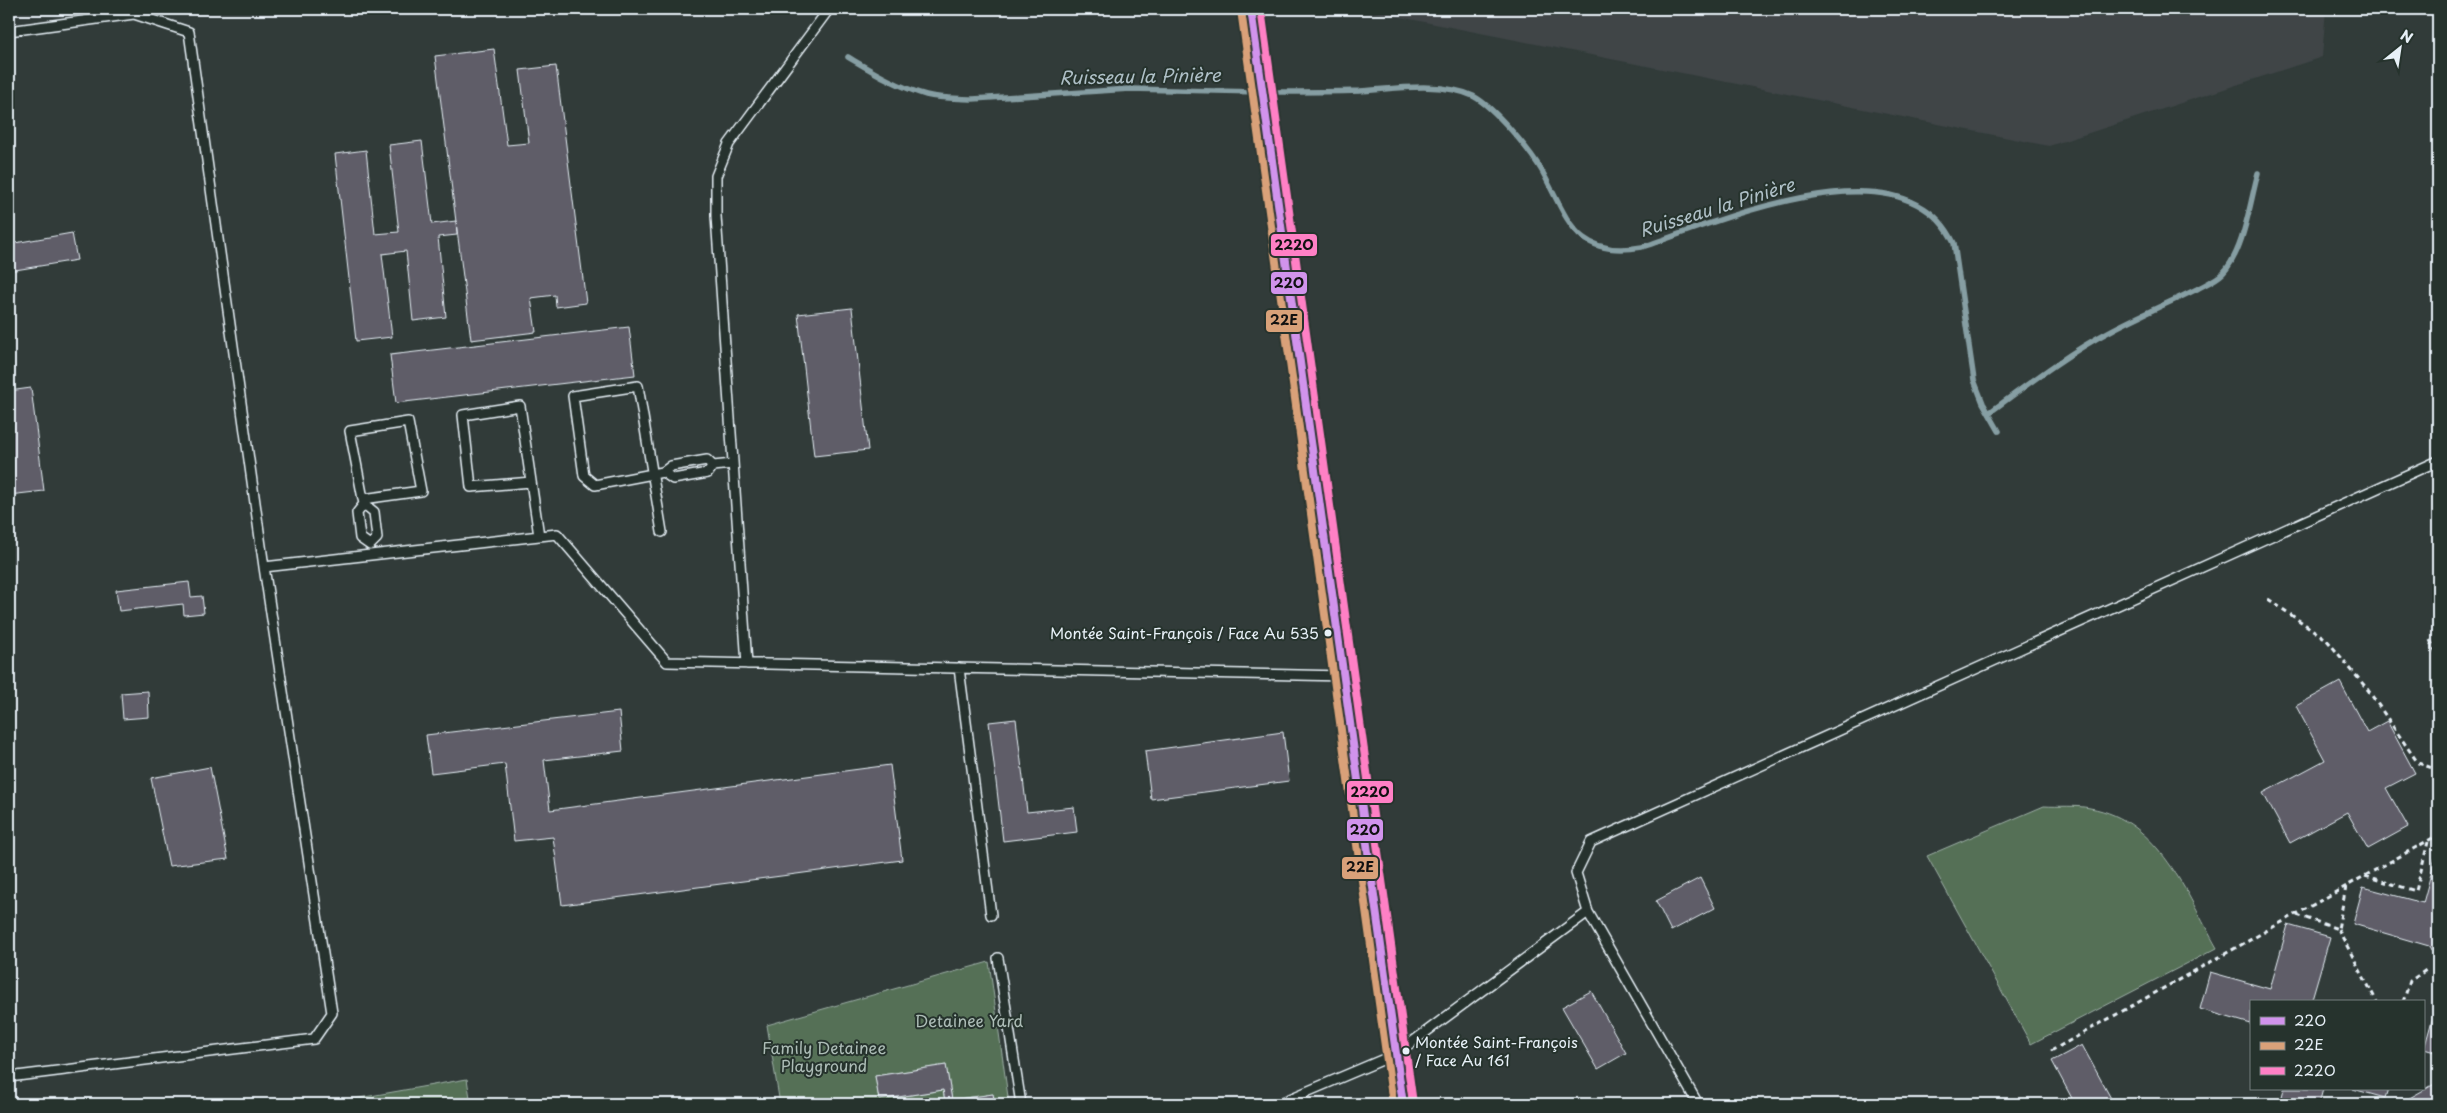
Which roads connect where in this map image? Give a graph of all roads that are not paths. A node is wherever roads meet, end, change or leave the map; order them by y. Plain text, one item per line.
1 (829, 9) edge
2 (1251, 9) edge
3 (9, 31) edge
4 (2438, 461) edge
5 (734, 464) junction
6 (713, 466) junction
7 (663, 472) junction
8 (651, 473) junction
9 (531, 482) junction
10 (364, 501) junction
11 (662, 532) dead end
12 (538, 536) junction
13 (370, 545) junction
14 (373, 555) junction
15 (264, 567) junction
16 (747, 664) junction
17 (959, 668) junction
18 (1344, 676) junction
19 (1588, 912) junction
20 (991, 916) dead end
21 (998, 958) dead end
22 (1396, 1054) junction
23 (9, 1077) edge
24 (1021, 1104) edge
25 (1278, 1104) edge
26 (1403, 1104) edge
27 (1698, 1104) edge

1 - 5 lane
2 - 18 street
3 - 15 lane
4 - 19 lane
5 - 6 lane
5 - 16 lane
6 - 7 lane
6 - 7 lane
7 - 8 lane
8 - 8 lane
8 - 11 lane
9 - 9 lane
9 - 12 lane
10 - 10 lane
10 - 13 lane
10 - 13 lane
12 - 14 lane
12 - 16 lane
13 - 14 lane
14 - 15 lane
15 - 23 lane
16 - 17 lane
17 - 18 lane
17 - 20 lane
18 - 22 street
19 - 22 lane
19 - 27 lane
21 - 24 lane
22 - 25 lane
22 - 26 street

